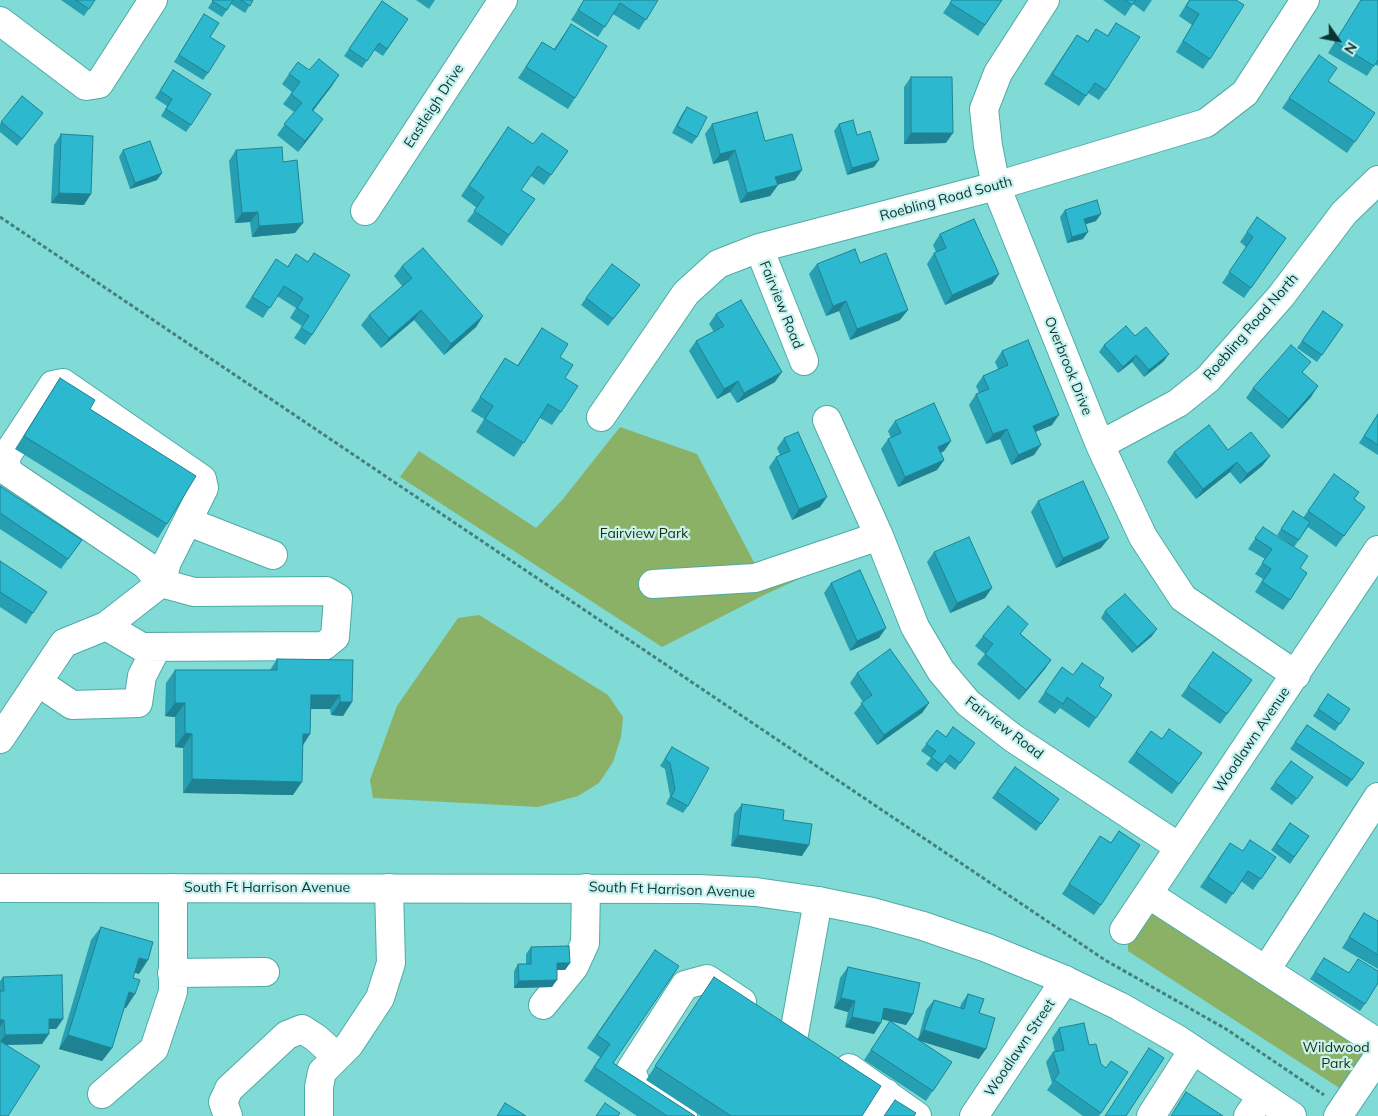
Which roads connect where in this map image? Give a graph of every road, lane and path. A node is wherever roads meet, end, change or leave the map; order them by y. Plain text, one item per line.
1 (152, 0) edge
2 (503, 0) edge
3 (1045, 0) edge
4 (1304, 0) edge
5 (0, 21) edge
6 (1378, 180) edge
7 (996, 186) junction
8 (365, 211) dead end
9 (0, 217) edge
10 (759, 248) junction
11 (804, 361) dead end
12 (601, 417) dead end
13 (827, 420) dead end
14 (1100, 446) junction
15 (189, 522) junction
16 (879, 536) junction
17 (1378, 550) edge
18 (273, 555) dead end
19 (161, 582) junction
20 (653, 584) dead end
21 (106, 626) junction
22 (157, 647) junction
23 (1296, 675) junction
24 (38, 682) junction
25 (0, 739) edge
26 (1378, 797) edge
27 (1179, 847) junction
28 (0, 888) edge
29 (173, 888) junction
30 (389, 888) junction
31 (586, 888) junction
32 (1148, 894) junction
33 (818, 901) junction
34 (1124, 930) dead end
35 (1266, 970) junction
36 (265, 972) dead end
37 (172, 973) junction
38 (1065, 980) junction
39 (543, 1005) dead end
40 (794, 1034) junction
41 (1378, 1043) edge
42 (1193, 1050) junction
43 (337, 1057) junction
44 (1378, 1057) edge
45 (886, 1093) junction
46 (102, 1094) dead end
47 (1255, 1106) edge
48 (1341, 1112) edge
49 (915, 1115) edge
50 (228, 1116) edge
51 (319, 1116) edge
52 (683, 1116) edge
53 (872, 1116) edge
54 (974, 1116) edge
55 (1151, 1116) edge
56 (1292, 1116) edge

1 - 5 street
2 - 8 street, Eastleigh Drive
3 - 7 street, Overbrook Drive
4 - 7 street, Roebling Road South
6 - 14 street, Roebling Road North
7 - 10 street, Roebling Road South
7 - 14 street, Overbrook Drive
9 - 48 path
10 - 11 street, Fairview Road
10 - 12 street, Roebling Road South
13 - 16 street, Fairview Road
14 - 23 street, Overbrook Drive
15 - 18 street
15 - 19 street
15 - 19 street
16 - 20 street
16 - 27 street, Fairview Road
17 - 23 street, Woodlawn Avenue
19 - 21 street
19 - 22 street
21 - 22 street
21 - 24 street
22 - 24 street
23 - 27 street, Woodlawn Avenue
24 - 25 street
26 - 35 street
27 - 32 street, Woodlawn Avenue
28 - 29 street, South Ft Harrison Avenue
29 - 30 street, South Ft Harrison Avenue
29 - 37 street
30 - 31 street, South Ft Harrison Avenue
30 - 43 street
31 - 33 street, South Ft Harrison Avenue
31 - 39 street
32 - 34 street, Woodlawn Avenue
32 - 35 street
33 - 38 street, South Ft Harrison Avenue
33 - 40 street
35 - 41 street
36 - 37 street
37 - 46 street
38 - 42 street, South Ft Harrison Avenue
38 - 54 street, Woodlawn Street
40 - 45 street
40 - 52 street
42 - 47 street, South Ft Harrison Avenue
42 - 55 street
43 - 50 street
43 - 51 street
44 - 48 street
45 - 49 street
45 - 53 street
47 - 56 street, South Ft Harrison Avenue

